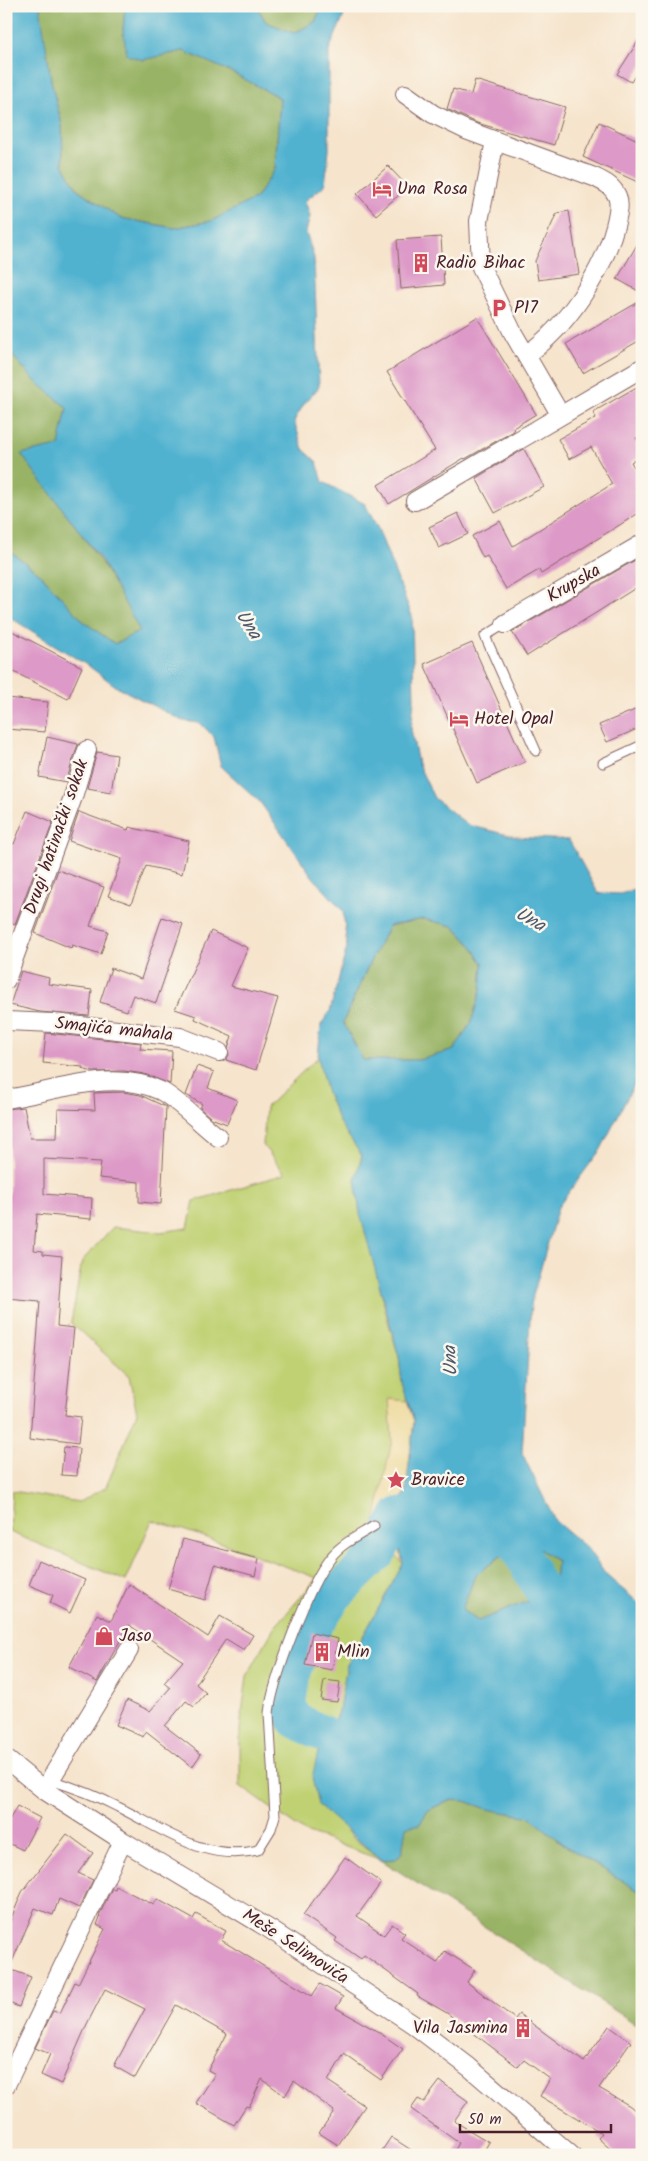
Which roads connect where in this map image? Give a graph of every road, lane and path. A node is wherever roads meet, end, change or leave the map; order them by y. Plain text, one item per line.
1 (405, 94) dead end
2 (495, 141) junction
3 (526, 355) junction
4 (642, 368) edge
5 (560, 414) junction
6 (415, 501) dead end
7 (642, 544) edge
8 (505, 624) joint
9 (642, 745) edge
10 (87, 750) dead end
11 (536, 751) dead end
12 (603, 763) dead end
13 (6, 980) edge
14 (6, 1021) edge
15 (219, 1052) dead end
16 (6, 1099) edge
17 (218, 1137) dead end
18 (374, 1526) dead end
19 (129, 1650) dead end
20 (6, 1759) edge
21 (47, 1785) junction
22 (123, 1841) junction
23 (6, 2085) edge
24 (571, 2155) edge

1 - 2 street
2 - 3 street
2 - 3 street
3 - 5 street
4 - 5 street
5 - 6 street
7 - 8 street, Krupska
8 - 11 lane
9 - 12 lane
10 - 13 street, Drugi hatinački sokak
14 - 15 street, Smajića mahala
16 - 17 street
18 - 21 lane
19 - 21 street
20 - 21 street, Meše Selimovića
21 - 22 street, Meše Selimovića
22 - 23 street
22 - 24 street, Meše Selimovića

